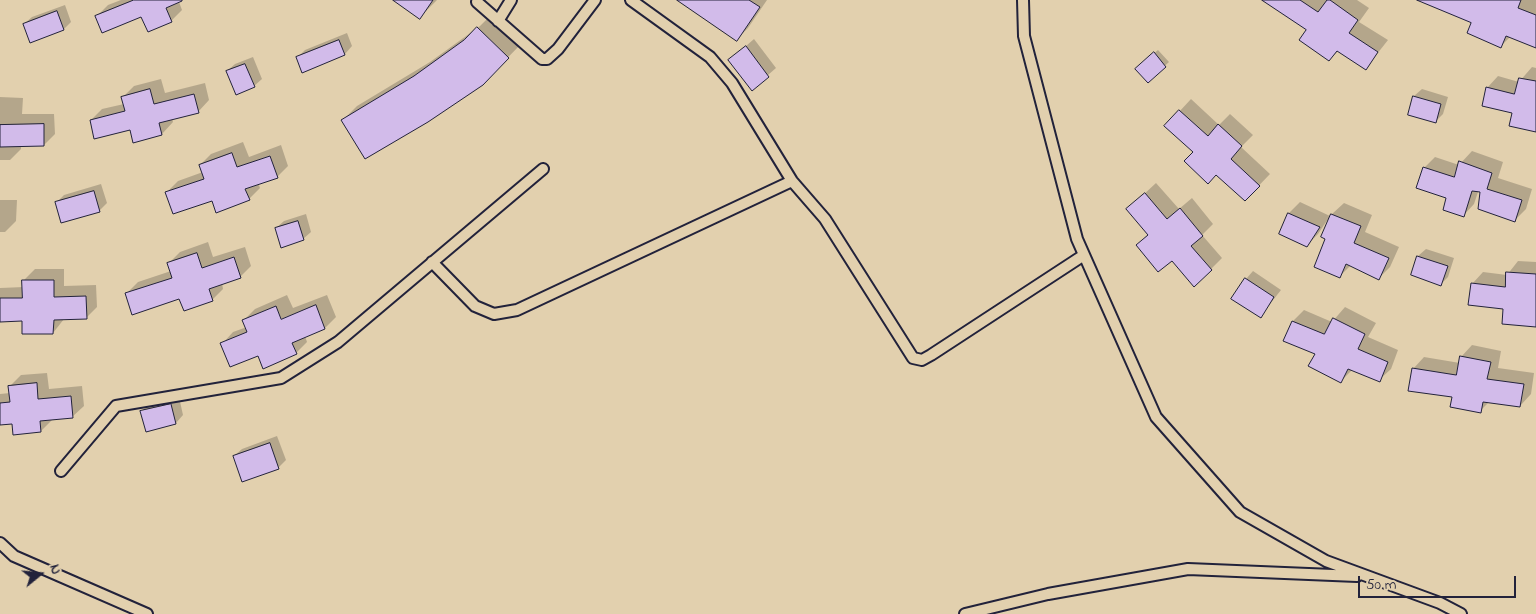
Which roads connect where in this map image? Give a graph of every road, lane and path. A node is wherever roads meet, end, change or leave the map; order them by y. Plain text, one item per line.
1 (511, 0) edge
2 (594, 0) edge
3 (631, 0) edge
4 (1023, 0) edge
5 (477, 2) dead end
6 (498, 21) junction
7 (543, 169) dead end
8 (792, 181) junction
9 (1084, 255) junction
10 (432, 262) junction
11 (61, 472) dead end
12 (0, 543) edge
13 (1368, 577) junction
14 (147, 614) edge
15 (966, 614) edge
16 (1461, 614) edge

1 - 6 lane
2 - 6 lane
3 - 8 lane
4 - 9 lane
5 - 6 lane
7 - 10 lane
8 - 9 lane
8 - 10 lane
9 - 13 lane
10 - 11 lane
12 - 14 lane
13 - 15 lane
13 - 16 lane

